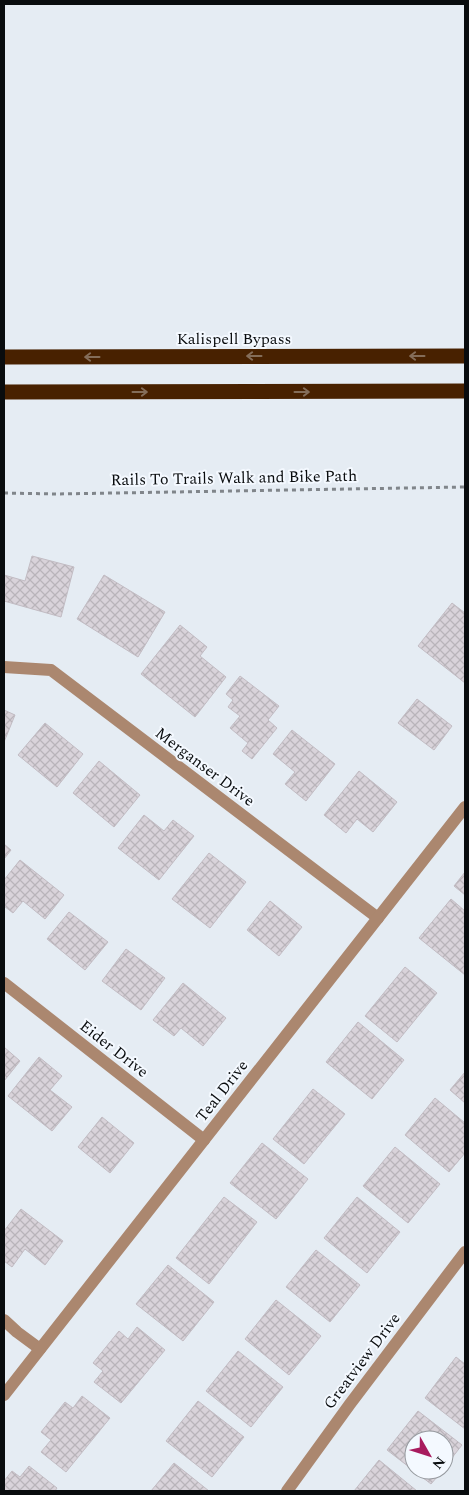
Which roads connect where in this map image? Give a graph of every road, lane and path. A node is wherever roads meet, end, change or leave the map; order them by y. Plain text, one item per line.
1 (465, 356) edge
2 (4, 357) edge
3 (465, 391) edge
4 (4, 392) edge
5 (465, 487) edge
6 (4, 493) edge
7 (4, 667) edge
8 (465, 806) edge
9 (378, 918) junction
10 (4, 983) edge
11 (204, 1140) junction
12 (465, 1252) edge
13 (4, 1320) edge
14 (40, 1349) junction
15 (4, 1396) edge
16 (287, 1491) edge

1 -> 2 highway, Kalispell Bypass
4 -> 3 highway
5 - 6 path, Rails To Trails Walk and Bike Path
7 - 9 street, Merganser Drive
8 - 9 street, Teal Drive
9 - 11 street, Teal Drive
10 - 11 street, Eider Drive
11 - 14 street, Teal Drive
12 - 16 street, Greatview Drive
13 - 14 street
14 - 15 street, Teal Drive

